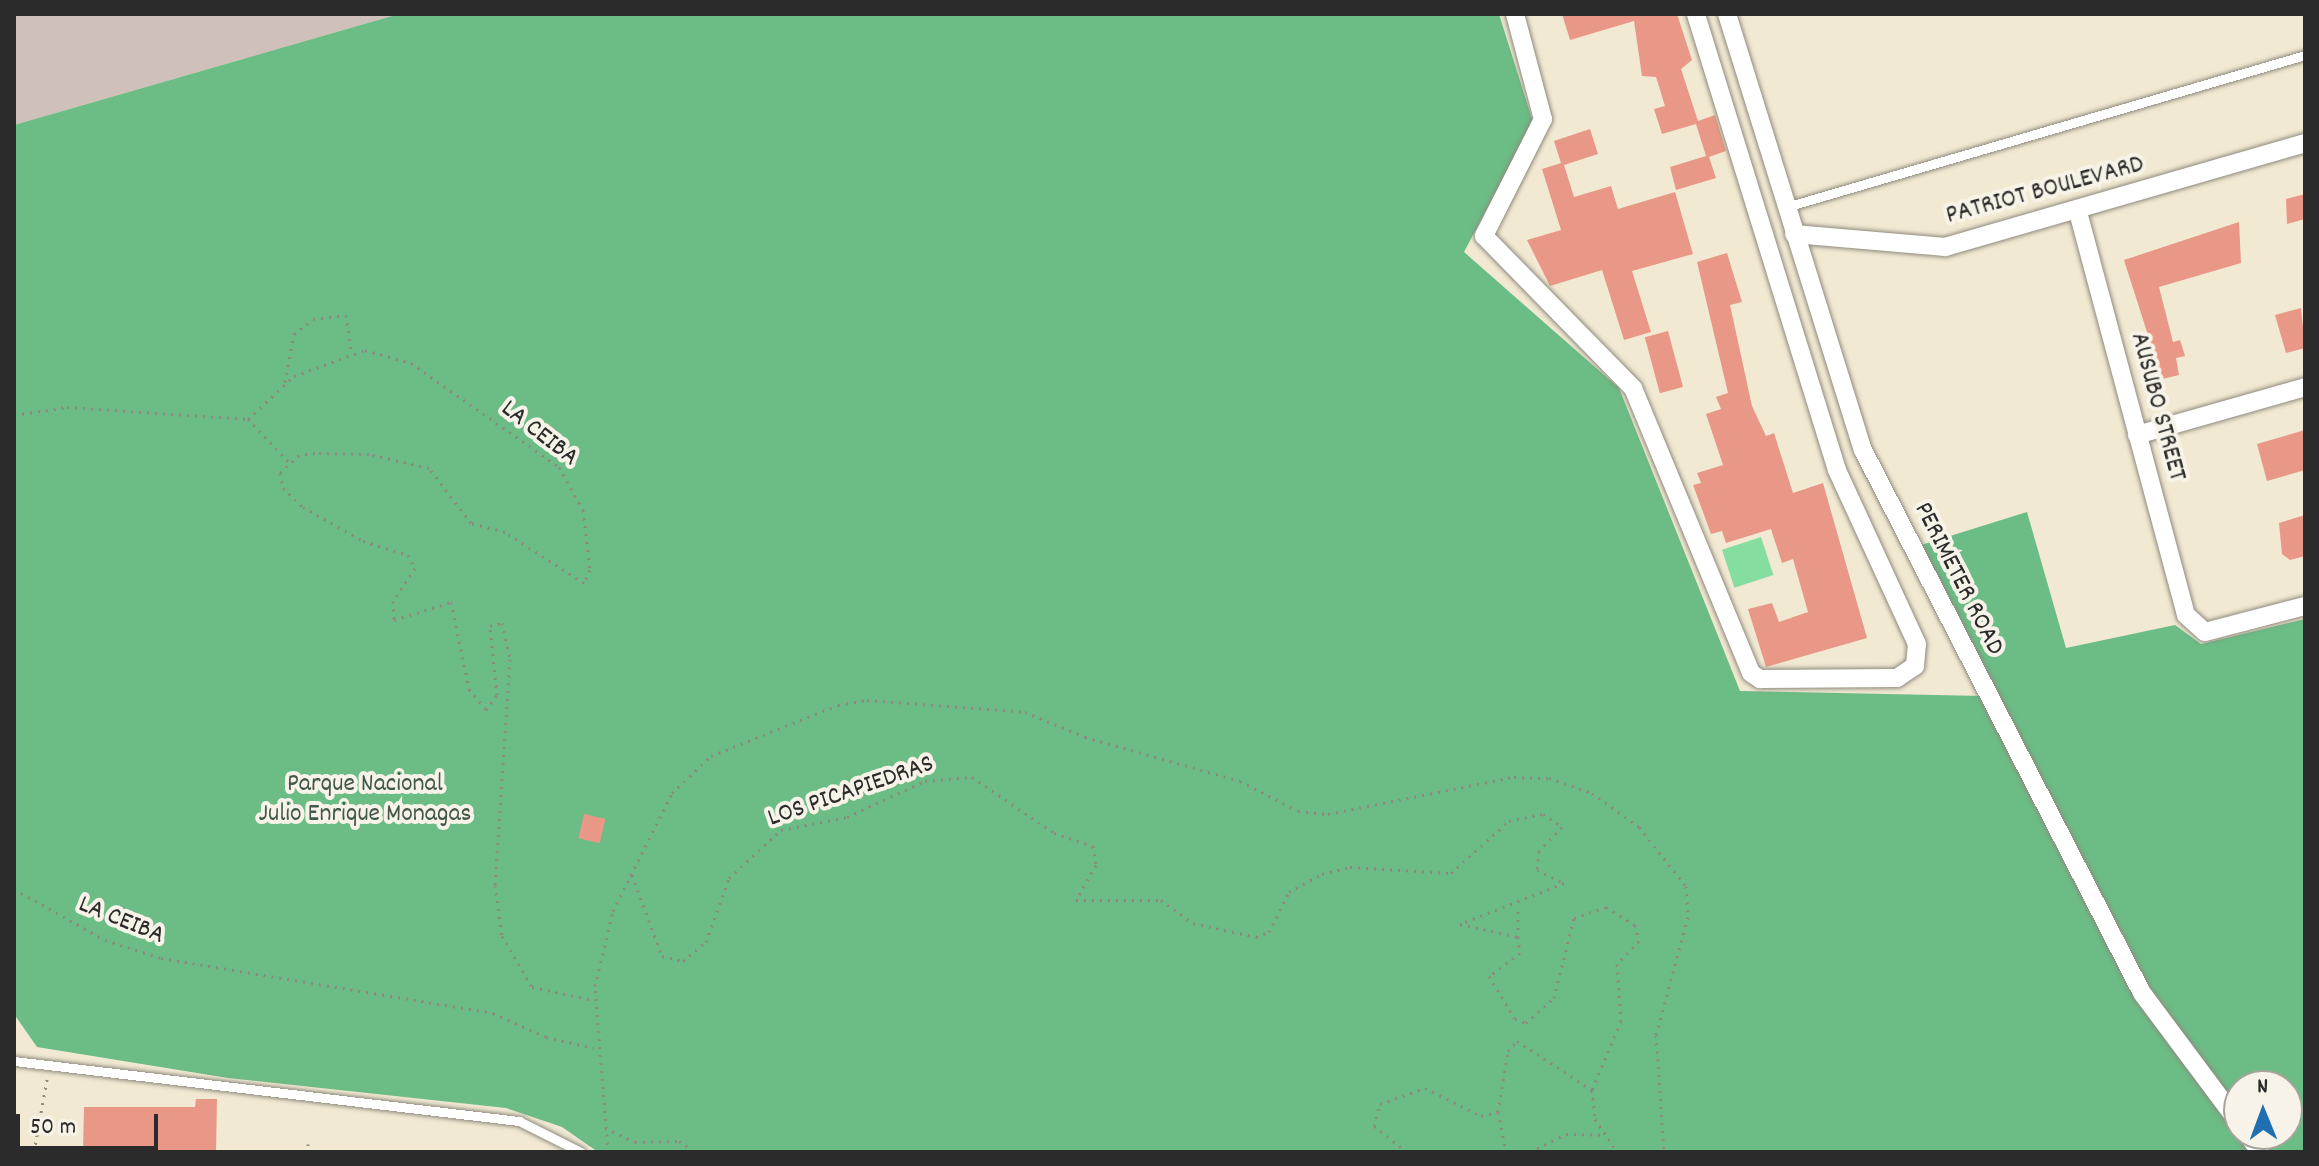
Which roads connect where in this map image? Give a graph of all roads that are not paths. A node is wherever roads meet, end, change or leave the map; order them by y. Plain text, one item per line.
1 (1515, 14) edge
2 (1696, 14) edge
3 (1727, 14) edge
4 (2305, 55) edge
5 (2305, 143) edge
6 (1786, 207) junction
7 (2078, 212) junction
8 (1794, 234) junction
9 (2305, 387) edge
10 (2137, 435) junction
11 (2305, 606) edge
12 (14, 1061) edge
13 (2223, 1102) edge
14 (581, 1152) edge

1 - 2 street
3 - 6 street, PERIMETER ROAD
4 - 6 lane
5 - 7 street, PATRIOT BOULEVARD
6 - 8 street, PERIMETER ROAD
7 - 8 street, PATRIOT BOULEVARD
7 - 10 street, AUSUBO STREET
8 - 13 street, PERIMETER ROAD
9 - 10 street
10 - 11 street, AUSUBO STREET
12 - 14 lane

